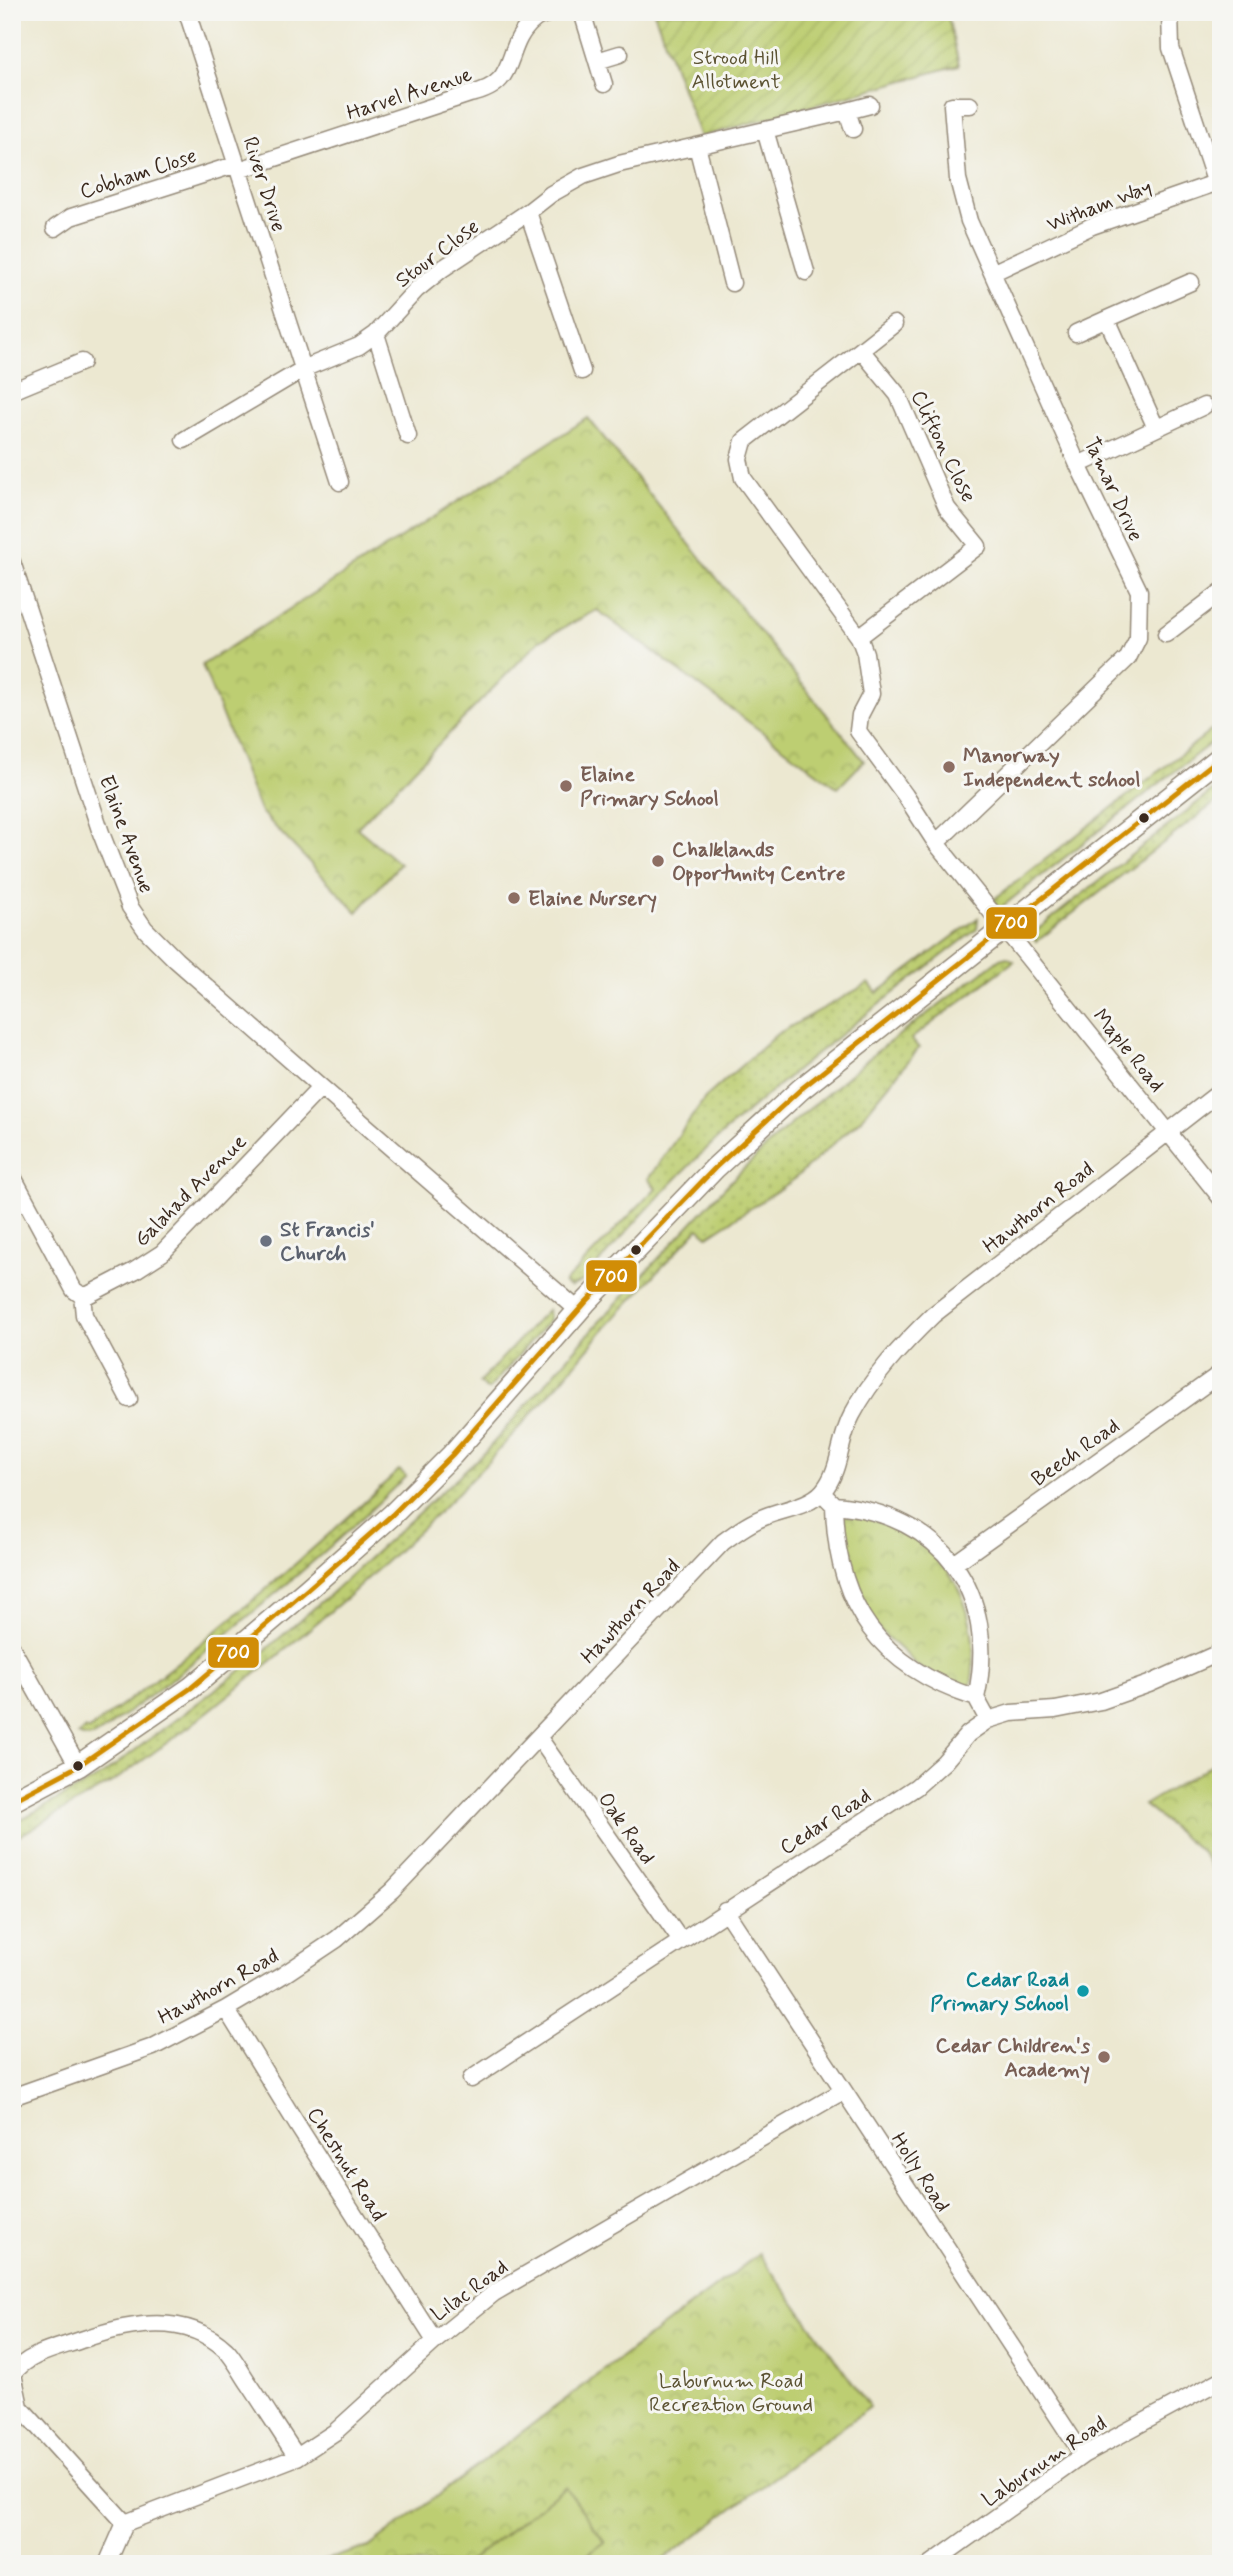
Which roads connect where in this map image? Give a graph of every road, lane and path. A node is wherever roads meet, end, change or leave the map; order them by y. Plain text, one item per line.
1 (187, 12) edge
2 (554, 12) edge
3 (582, 12) edge
4 (1170, 12) edge
5 (620, 54) dead end
6 (597, 61) junction
7 (604, 84) dead end
8 (870, 105) dead end
9 (970, 105) dead end
10 (847, 111) junction
11 (765, 130) junction
12 (853, 130) dead end
13 (697, 146) junction
14 (238, 167) junction
15 (1218, 182) edge
16 (528, 212) junction
17 (55, 228) dead end
18 (806, 272) dead end
19 (994, 272) junction
20 (1191, 282) dead end
21 (732, 283) dead end
22 (1107, 319) junction
23 (894, 324) dead end
24 (1076, 333) dead end
25 (376, 334) junction
26 (862, 350) junction
27 (82, 362) dead end
28 (305, 368) junction
29 (582, 371) dead end
30 (12, 391) edge
31 (1204, 407) dead end
32 (1156, 428) junction
33 (408, 436) dead end
34 (184, 440) dead end
35 (1079, 465) junction
36 (340, 482) dead end
37 (12, 562) edge
38 (1221, 592) edge
39 (1166, 634) dead end
40 (859, 637) junction
41 (1221, 757) edge
42 (936, 844) junction
43 (1004, 927) junction
44 (321, 1087) junction
45 (1221, 1091) edge
46 (1168, 1132) junction
47 (12, 1175) edge
48 (1221, 1198) edge
49 (78, 1293) junction
50 (578, 1310) junction
51 (1221, 1373) edge
52 (129, 1399) dead end
53 (822, 1493) junction
54 (834, 1505) junction
55 (954, 1564) junction
56 (12, 1648) edge
57 (1221, 1652) edge
58 (976, 1698) junction
59 (988, 1720) junction
60 (538, 1738) junction
61 (78, 1766) junction
62 (12, 1801) edge
63 (725, 1910) junction
64 (681, 1941) junction
65 (226, 2009) junction
66 (471, 2079) dead end
67 (843, 2091) junction
68 (12, 2097) edge
69 (435, 2341) junction
70 (1221, 2380) edge
71 (1083, 2455) junction
72 (297, 2457) junction
73 (125, 2523) junction
74 (107, 2564) edge
75 (931, 2564) edge

1 - 14 street, River Drive
2 - 14 street, Harvel Avenue
3 - 6 street
4 - 15 street
5 - 6 street
6 - 7 street
8 - 10 street, Stour Close
9 - 19 street, Tamar Drive
10 - 11 street, Stour Close
10 - 12 street
11 - 13 street, Stour Close
11 - 18 street
13 - 16 street, Stour Close
13 - 21 street
14 - 17 street, Cobham Close
14 - 28 street, River Drive
15 - 19 street, Witham Way
16 - 25 street, Stour Close
16 - 29 street
19 - 35 street, Tamar Drive
20 - 22 street
22 - 24 street
22 - 32 street
23 - 26 street
25 - 28 street, Stour Close
25 - 33 street
26 - 40 street, Clifton Close
26 - 40 street
27 - 30 street
28 - 34 street
28 - 36 street, River Drive
31 - 32 street
32 - 35 street
35 - 42 street, Tamar Drive
37 - 44 street, Elaine Avenue
38 - 39 street
40 - 42 street
41 - 43 street
42 - 43 street
43 - 46 street, Maple Road
43 - 50 street
44 - 49 street, Galahad Avenue
44 - 50 street, Elaine Avenue
45 - 46 street, Hawthorn Road
46 - 48 street, Maple Road
46 - 53 street, Hawthorn Road
47 - 49 street
49 - 52 street
50 - 61 street
51 - 55 street, Beech Road
53 - 54 street
53 - 60 street, Hawthorn Road
54 - 55 street
54 - 58 street
55 - 58 street
56 - 61 street
57 - 59 street, Cedar Road
58 - 59 street
59 - 63 street, Cedar Road
60 - 64 street, Oak Road
60 - 65 street, Hawthorn Road
61 - 62 street
63 - 64 street, Cedar Road
63 - 67 street, Holly Road
64 - 66 street, Cedar Road
65 - 68 street, Hawthorn Road
65 - 69 street, Chestnut Road
67 - 69 street, Lilac Road
67 - 71 street, Holly Road
69 - 72 street, Lilac Road
70 - 71 street, Laburnum Road
71 - 75 street, Laburnum Road
72 - 73 street, Lilac Road
72 - 73 street
73 - 74 street

